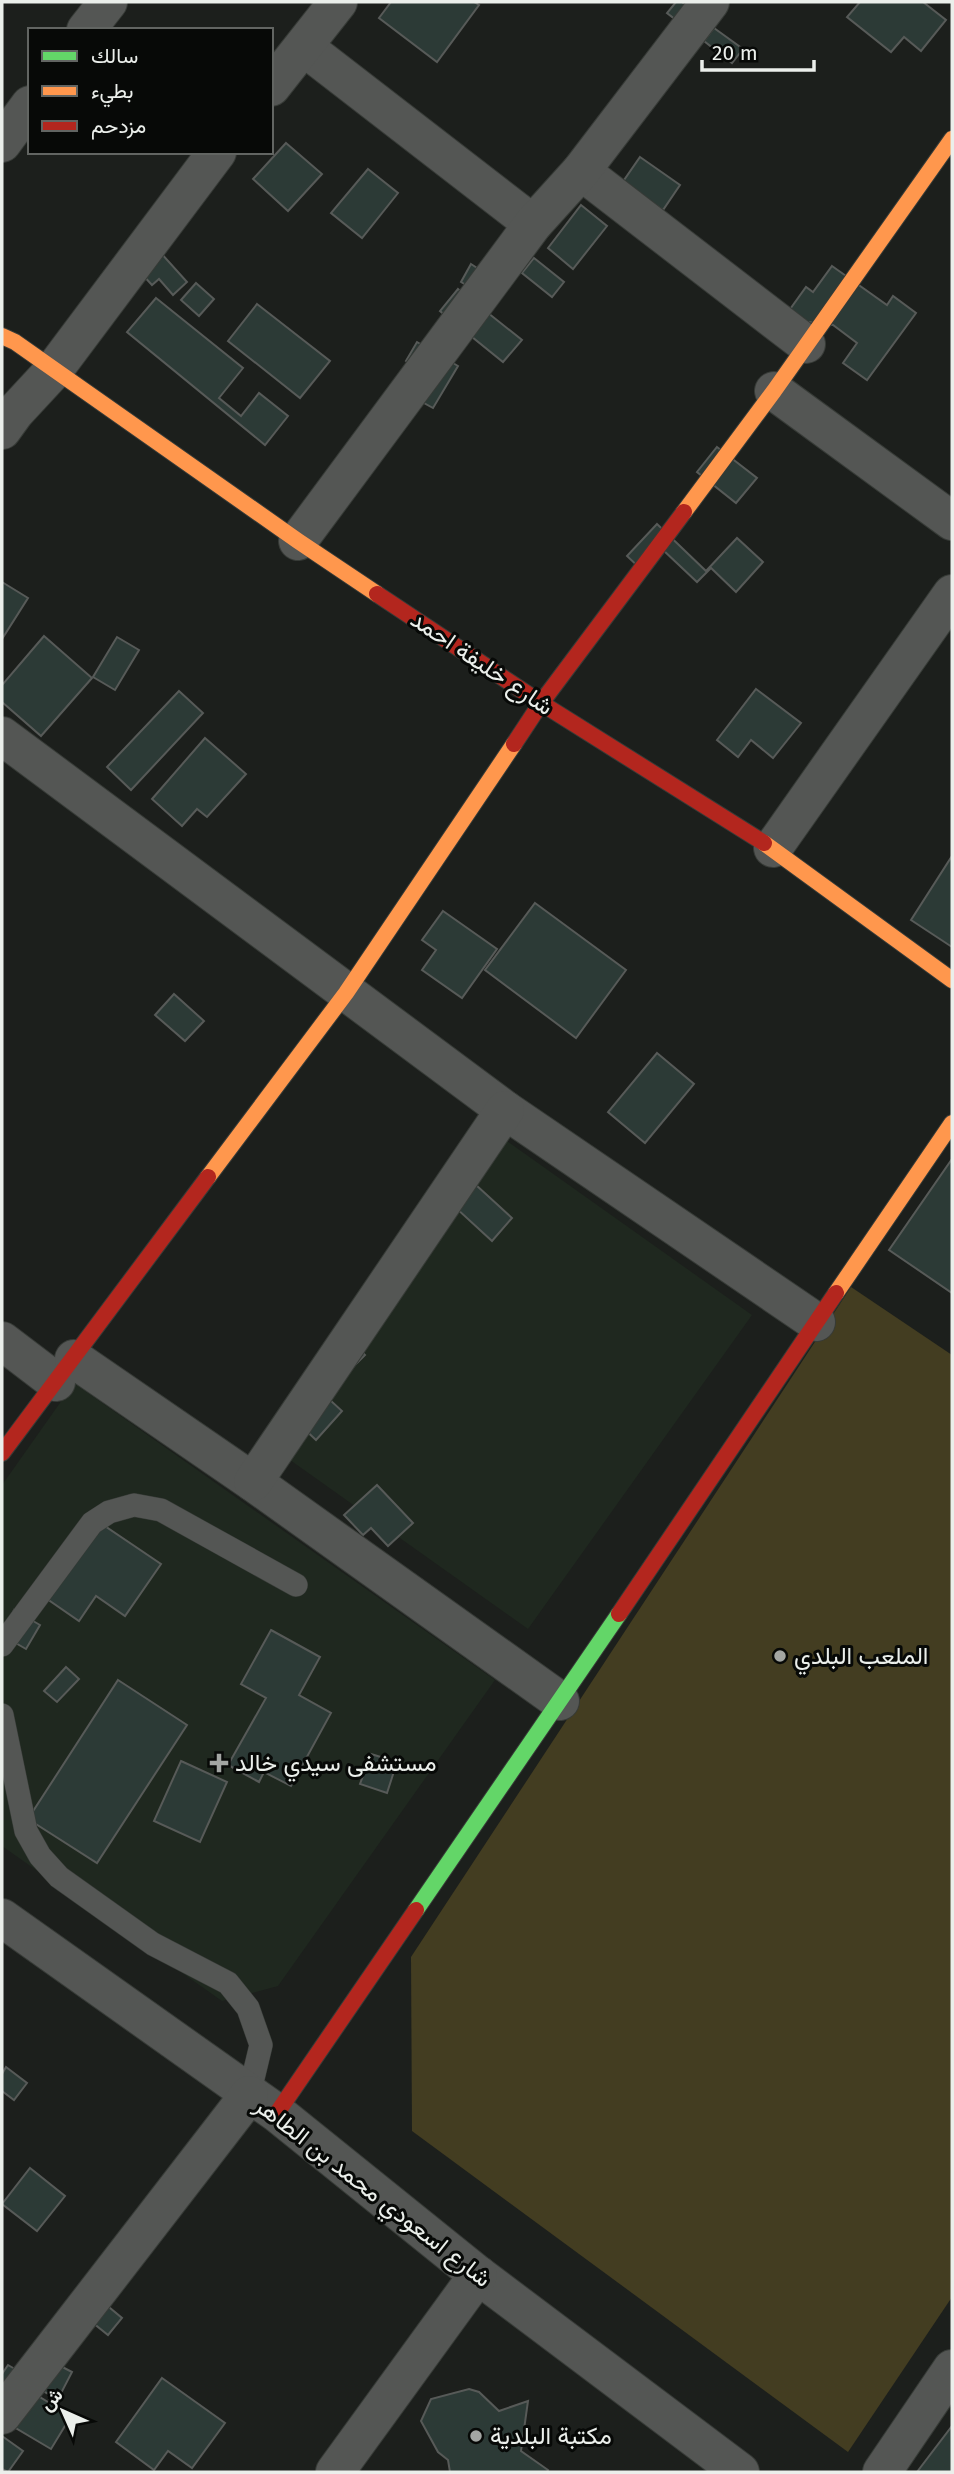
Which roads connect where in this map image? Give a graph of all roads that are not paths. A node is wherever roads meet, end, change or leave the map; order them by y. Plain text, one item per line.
1 (108, 2) edge
2 (338, 2) edge
3 (710, 2) edge
4 (88, 28) edge
5 (304, 47) junction
6 (273, 85) edge
7 (28, 108) edge
8 (952, 139) edge
9 (2, 144) edge
10 (216, 154) edge
11 (581, 171) junction
12 (533, 224) junction
13 (6, 335) edge
14 (806, 344) junction
15 (53, 371) junction
16 (774, 391) junction
17 (2, 430) edge
18 (952, 521) edge
19 (298, 541) junction
20 (952, 594) edge
21 (541, 703) junction
22 (2, 736) edge
23 (774, 848) junction
24 (952, 980) edge
25 (346, 993) junction
26 (505, 1110) junction
27 (952, 1123) edge
28 (816, 1322) junction
29 (2, 1341) edge
30 (65, 1370) junction
31 (2, 1454) edge
32 (253, 1482) junction
33 (296, 1585) dead end
34 (2, 1646) edge
35 (560, 1701) junction
36 (2, 1715) edge
37 (2, 1917) edge
38 (263, 2104) junction
39 (478, 2276) junction
40 (952, 2369) edge
41 (2, 2415) edge
42 (335, 2472) edge
43 (740, 2472) edge
44 (882, 2472) edge

1 - 4 street
2 - 5 street
3 - 11 street
5 - 6 street
5 - 12 street
7 - 9 street
8 - 14 street
10 - 15 street
11 - 12 street
11 - 14 street
12 - 19 street
13 - 15 street, شارع خليفة احمد
14 - 16 street
15 - 17 street
15 - 19 street, شارع خليفة احمد
16 - 18 street
16 - 21 street
19 - 21 street, شارع خليفة احمد
20 - 23 street
21 - 23 street, شارع خليفة احمد
21 - 25 street
22 - 25 street
23 - 24 street, شارع خليفة احمد
25 - 26 street
25 - 30 street
26 - 28 street
26 - 32 street
27 - 28 street
28 - 35 street
29 - 30 street
30 - 31 street
30 - 32 street
32 - 35 street
33 - 34 lane
35 - 38 street
36 - 38 lane
37 - 38 street, شارع اسعودي محمد بن الطاهر
38 - 39 street, شارع اسعودي محمد بن الطاهر
38 - 41 street
39 - 42 street
39 - 43 street, شارع اسعودي محمد بن الطاهر
40 - 44 street

